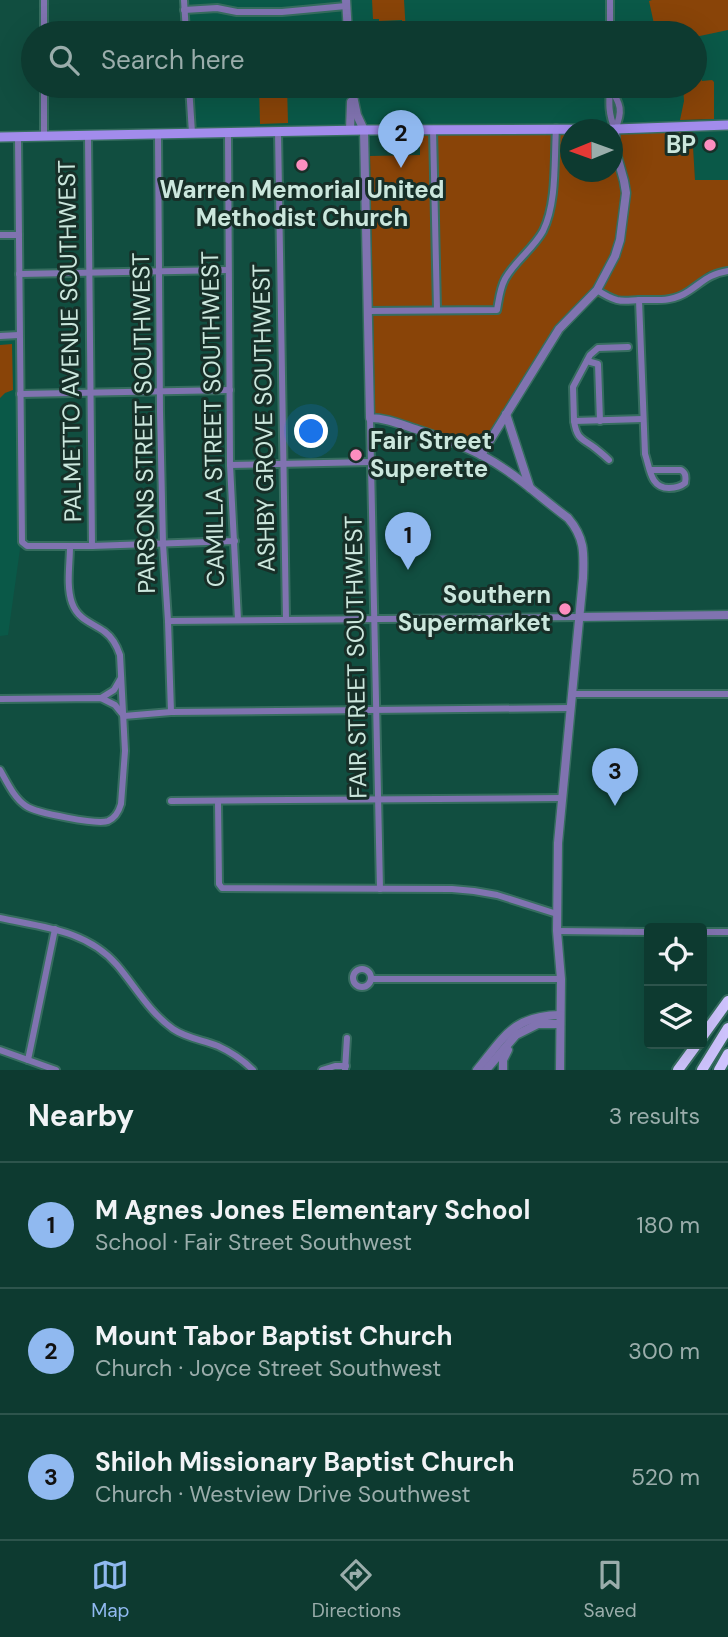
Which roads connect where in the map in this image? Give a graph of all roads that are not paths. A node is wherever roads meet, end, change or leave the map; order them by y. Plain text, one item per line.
1 (44, 0) edge
2 (184, 0) edge
3 (610, 0) edge
4 (346, 3) edge
5 (184, 10) junction
6 (44, 21) edge
7 (185, 21) edge
8 (347, 21) edge
9 (610, 21) edge
10 (44, 98) edge
11 (190, 98) edge
12 (351, 98) edge
13 (354, 98) edge
14 (610, 98) edge
15 (617, 98) edge
16 (610, 119) edge
17 (620, 119) edge
18 (728, 125) edge
19 (556, 128) junction
20 (560, 128) edge
21 (433, 129) junction
22 (623, 129) edge
23 (349, 130) junction
24 (364, 130) junction
25 (278, 131) junction
26 (228, 132) junction
27 (191, 133) junction
28 (158, 134) junction
29 (88, 135) junction
30 (18, 136) junction
31 (44, 136) junction
32 (0, 137) edge
33 (623, 177) edge
34 (0, 235) edge
35 (19, 235) junction
36 (228, 270) junction
37 (159, 271) junction
38 (728, 271) edge
39 (88, 272) junction
40 (19, 274) junction
41 (597, 290) junction
42 (639, 300) junction
43 (437, 310) junction
44 (368, 311) junction
45 (19, 335) junction
46 (0, 336) edge
47 (628, 347) dead end
48 (587, 361) junction
49 (230, 390) junction
50 (160, 392) junction
51 (90, 393) junction
52 (20, 394) junction
53 (506, 414) junction
54 (370, 418) junction
55 (643, 419) junction
56 (574, 421) junction
57 (600, 421) junction
58 (481, 455) junction
59 (609, 460) dead end
60 (371, 462) junction
61 (230, 464) junction
62 (284, 464) junction
63 (650, 470) junction
64 (531, 488) junction
65 (235, 541) junction
66 (163, 544) junction
67 (70, 546) junction
68 (92, 546) junction
69 (728, 615) edge
70 (579, 617) junction
71 (286, 619) junction
72 (374, 619) junction
73 (238, 620) junction
74 (168, 621) junction
75 (122, 676) junction
76 (572, 694) junction
77 (728, 694) edge
78 (101, 698) junction
79 (0, 699) edge
80 (571, 708) junction
81 (376, 710) junction
82 (171, 712) junction
83 (124, 716) junction
84 (0, 770) edge
85 (562, 798) junction
86 (378, 799) junction
87 (218, 800) junction
88 (171, 801) dead end
89 (380, 889) junction
90 (557, 915) junction
91 (0, 918) edge
92 (55, 929) junction
93 (557, 931) junction
94 (644, 932) edge
95 (707, 932) edge
96 (728, 932) edge
97 (371, 979) dead end
98 (561, 979) junction
99 (728, 1001) edge
100 (560, 1019) junction
101 (728, 1028) edge
102 (707, 1030) edge
103 (347, 1038) dead end
104 (511, 1040) junction
105 (693, 1049) edge
106 (0, 1050) edge
107 (728, 1054) edge
108 (28, 1060) junction
109 (345, 1068) edge
110 (56, 1070) edge
111 (253, 1070) edge
112 (322, 1070) edge
113 (478, 1070) edge
114 (486, 1070) edge
115 (503, 1070) edge
116 (560, 1070) edge
117 (678, 1070) edge
118 (702, 1070) edge
119 (719, 1070) edge

1 - 6 street
2 - 5 street
3 - 9 street
4 - 5 street
4 - 8 street
5 - 7 street
10 - 31 street
11 - 27 street
12 - 23 street
13 - 24 street, FAIR STREET SOUTHWEST
14 - 16 street
15 - 17 street
18 - 22 main road
19 - 20 main road
19 - 21 main road
19 - 43 street
21 - 24 main road
21 - 43 street
23 - 24 main road
23 - 25 main road
24 - 44 street, FAIR STREET SOUTHWEST
25 - 26 main road
25 - 62 street, ASHBY GROVE SOUTHWEST
26 - 27 main road
26 - 36 street, CAMILLA STREET SOUTHWEST
27 - 28 main road
28 - 29 main road
28 - 37 street, PARSONS STREET SOUTHWEST
29 - 31 main road
29 - 39 street, PALMETTO AVENUE SOUTHWEST
30 - 31 main road
30 - 32 main road
30 - 35 street
33 - 41 street
34 - 35 street
35 - 40 street
36 - 37 street
36 - 49 street, CAMILLA STREET SOUTHWEST
37 - 39 street
37 - 50 street, PARSONS STREET SOUTHWEST
38 - 42 street
39 - 40 street
39 - 51 street, PALMETTO AVENUE SOUTHWEST
40 - 45 street
41 - 42 street
41 - 53 street
42 - 55 street
43 - 44 street
44 - 54 street, FAIR STREET SOUTHWEST
45 - 46 street
45 - 52 street
47 - 48 street
48 - 56 street
48 - 57 street
49 - 50 street
49 - 61 street, CAMILLA STREET SOUTHWEST
50 - 51 street
50 - 66 street, PARSONS STREET SOUTHWEST
51 - 52 street
51 - 68 street, PALMETTO AVENUE SOUTHWEST
52 - 67 street
53 - 58 street
53 - 64 street
54 - 58 street
54 - 60 street, FAIR STREET SOUTHWEST
55 - 57 street
55 - 63 street
56 - 57 street
56 - 59 street
58 - 64 street
60 - 62 street
60 - 72 street, FAIR STREET SOUTHWEST
61 - 62 street
61 - 65 street, CAMILLA STREET SOUTHWEST
62 - 71 street, ASHBY GROVE SOUTHWEST
63 - 63 street
64 - 70 street
65 - 66 street
65 - 73 street, CAMILLA STREET SOUTHWEST
66 - 68 street
66 - 74 street, PARSONS STREET SOUTHWEST
67 - 68 street
67 - 75 street
69 - 70 street
70 - 72 street
70 - 76 street
71 - 72 street
71 - 73 street
72 - 81 street, FAIR STREET SOUTHWEST
73 - 74 street
74 - 82 street, PARSONS STREET SOUTHWEST
75 - 78 street
75 - 83 street
76 - 77 street
76 - 80 street
78 - 79 street
78 - 83 street
80 - 81 street
80 - 85 street
81 - 82 street
81 - 86 street, FAIR STREET SOUTHWEST
82 - 83 street
83 - 84 street
85 - 86 street
85 - 90 street
86 - 87 street
86 - 89 street, FAIR STREET SOUTHWEST
87 - 88 street
87 - 89 street
89 - 90 street
90 - 93 street
91 - 92 street
92 - 108 street
92 - 111 street
93 - 94 street
93 - 98 street
95 - 96 street
97 - 98 street
98 - 100 street
99 - 102 highway
100 - 104 street
100 - 113 street
100 - 116 street
101 - 118 highway
103 - 109 street
104 - 114 street
104 - 115 street
105 - 117 highway
106 - 108 street
107 - 119 highway
108 - 110 street
109 - 112 street

